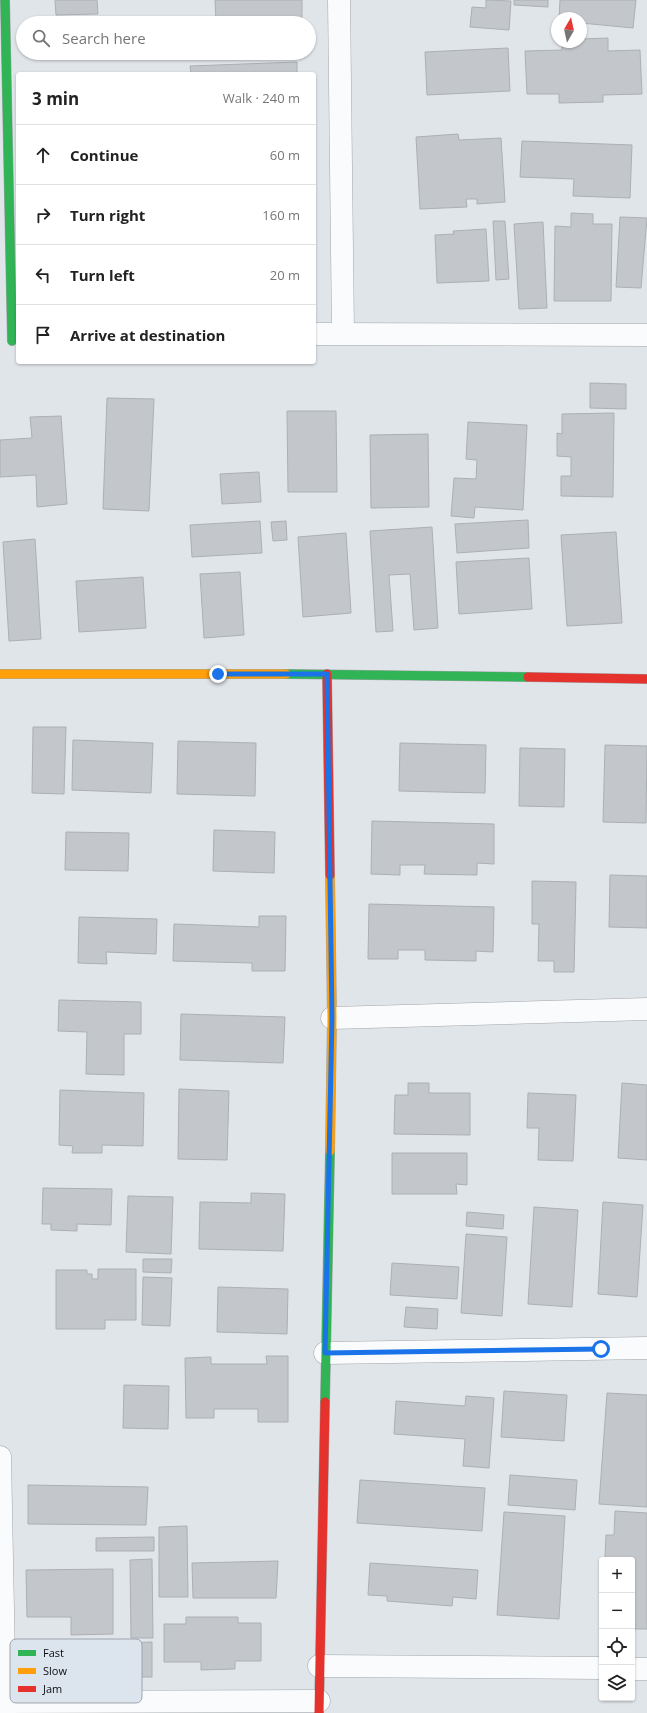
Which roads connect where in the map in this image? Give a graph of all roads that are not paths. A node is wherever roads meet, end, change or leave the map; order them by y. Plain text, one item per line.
1 (5, 0) edge
2 (339, 0) edge
3 (343, 333) junction
4 (316, 334) edge
5 (647, 335) edge
6 (10, 341) edge
7 (0, 674) edge
8 (327, 674) junction
9 (647, 679) edge
10 (647, 1008) edge
11 (332, 1018) junction
12 (647, 1348) edge
13 (325, 1353) junction
14 (0, 1457) edge
15 (319, 1666) junction
16 (599, 1668) edge
17 (635, 1668) edge
18 (647, 1669) edge
19 (3, 1706) edge
20 (319, 1707) edge

1 - 6 street
2 - 3 street
3 - 4 street
3 - 5 street
7 - 8 street
8 - 9 street
8 - 11 street
10 - 11 street
11 - 13 street
12 - 13 street
13 - 15 street
14 - 19 street
15 - 16 street
15 - 20 street
17 - 18 street
19 - 20 street

